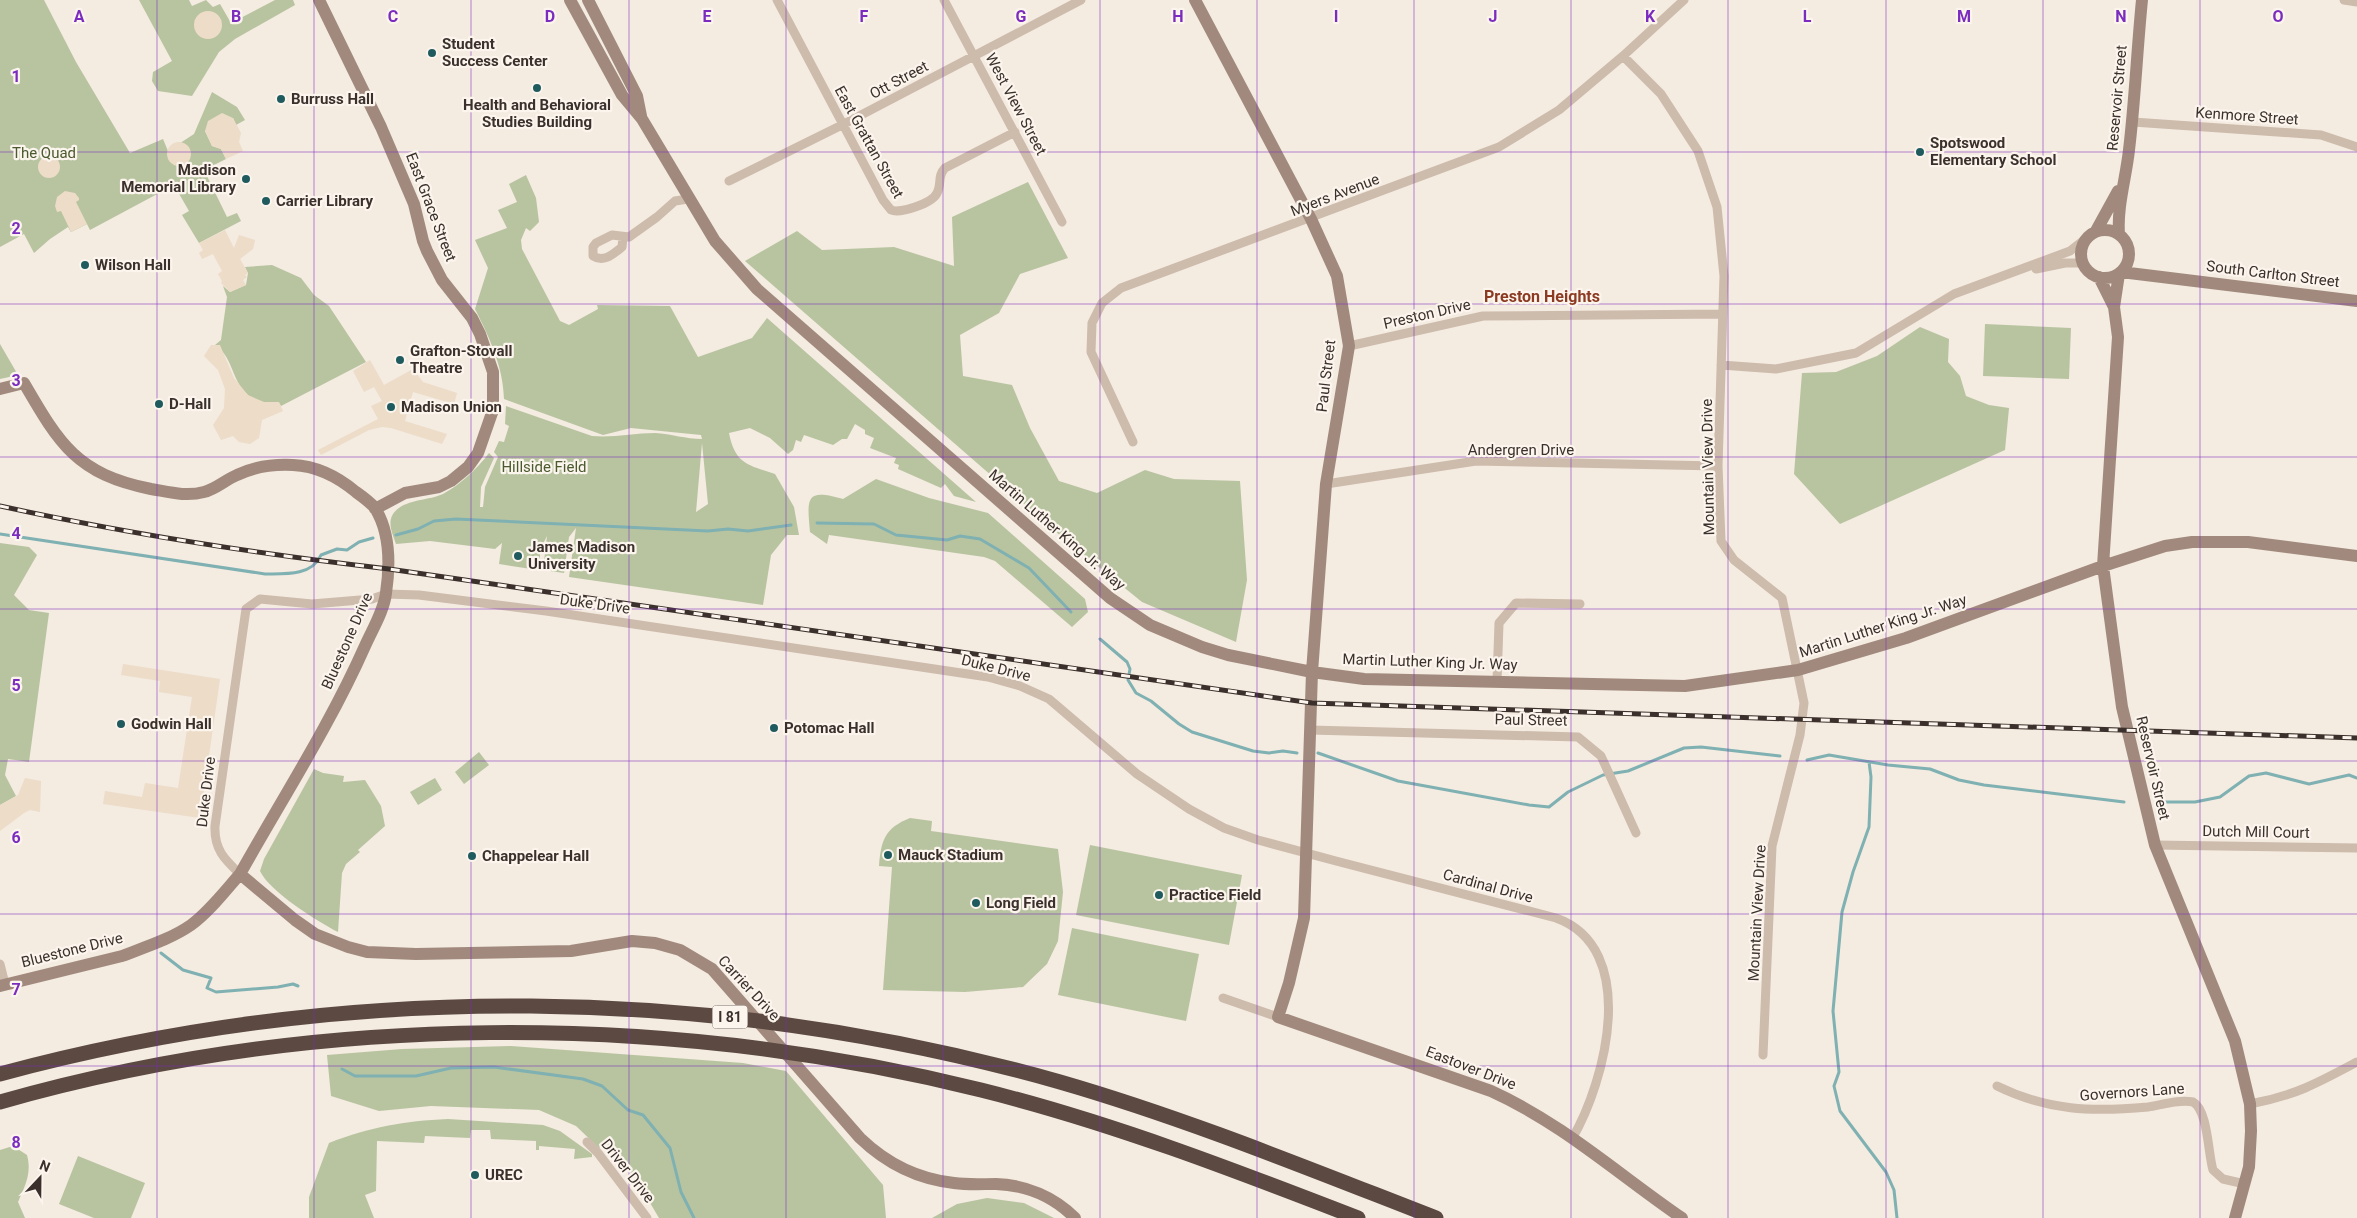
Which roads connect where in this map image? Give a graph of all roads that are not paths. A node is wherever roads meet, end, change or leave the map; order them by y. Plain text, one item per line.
1 (320, 0) edge
2 (570, 0) edge
3 (588, 0) edge
4 (778, 0) edge
5 (944, 0) edge
6 (1081, 0) edge
7 (1195, 0) edge
8 (1684, 0) edge
9 (2142, 0) edge
10 (2344, 0) edge
11 (2357, 2) edge
12 (974, 56) junction
13 (1623, 56) junction
14 (642, 119) junction
15 (2133, 122) junction
16 (842, 126) junction
17 (1015, 132) junction
18 (2357, 147) edge
19 (2127, 168) junction
20 (728, 181) dead end
21 (688, 199) junction
22 (1311, 219) junction
23 (1062, 222) dead end
24 (2096, 231) junction
25 (2119, 234) junction
26 (623, 237) dead end
27 (2084, 240) junction
28 (2129, 256) junction
29 (2082, 263) junction
30 (2120, 273) junction
31 (2008, 274) junction
32 (2099, 278) junction
33 (2185, 279) junction
34 (2357, 301) edge
35 (2114, 307) junction
36 (1722, 314) junction
37 (1349, 346) junction
38 (1721, 365) junction
39 (0, 389) edge
40 (1133, 442) dead end
41 (1718, 466) junction
42 (1326, 484) junction
43 (375, 509) junction
44 (2357, 556) edge
45 (2103, 566) junction
46 (386, 594) junction
47 (1580, 604) dead end
48 (1798, 670) junction
49 (1312, 672) junction
50 (1497, 682) junction
51 (1310, 730) junction
52 (1178, 802) joint
53 (1636, 833) dead end
54 (2155, 845) junction
55 (2357, 848) edge
56 (1307, 852) junction
57 (240, 874) junction
58 (0, 964) edge
59 (2, 985) edge
60 (1223, 998) dead end
61 (1278, 1017) junction
62 (1763, 1055) dead end
63 (2357, 1062) edge
64 (0, 1074) edge
65 (1997, 1086) dead end
66 (0, 1102) edge
67 (2250, 1104) junction
68 (1572, 1139) junction
69 (587, 1142) dead end
70 (2245, 1184) junction
71 (647, 1218) edge
72 (1075, 1218) edge
73 (1358, 1218) edge
74 (1436, 1218) edge
75 (1682, 1218) edge
76 (2235, 1218) edge

1 - 43 street, East Grace Street
2 - 14 street, Martin Luther King Jr. Way
3 - 14 street, Martin Luther King Jr. Way
4 - 16 street, East Grattan Street
5 - 12 street, West View Street
6 - 12 street, Ott Street
7 - 22 street, Paul Street
8 - 13 street, Myers Avenue
9 - 15 street, Reservoir Street
10 - 11 street
12 - 16 street, Ott Street
12 - 17 street, West View Street
13 - 22 street, Myers Avenue
13 - 36 street, Mountain View Drive
14 - 21 street, Martin Luther King Jr. Way
15 - 18 street, Kenmore Street
15 - 19 street, Reservoir Street
16 - 17 street, East Grattan Street
16 - 20 street, Ott Street
17 - 23 street, West View Street
19 - 24 street, Reservoir Street
19 - 25 street, Reservoir Street
21 - 26 street
21 - 49 street, Martin Luther King Jr. Way
22 - 37 street, Paul Street
22 - 40 street, Myers Avenue
24 - 25 street
24 - 27 street
25 - 28 street
27 - 29 street
27 - 31 street
28 - 30 street
28 - 33 street, South Carlton Street
29 - 31 street
29 - 32 street
30 - 32 street
30 - 33 street, South Carlton Street
30 - 35 street, Reservoir Street
31 - 38 street
32 - 35 street, Reservoir Street
33 - 34 street, South Carlton Street
35 - 45 street, Reservoir Street
36 - 37 street, Preston Drive
36 - 38 street, Mountain View Drive
37 - 42 street, Paul Street
38 - 41 street, Mountain View Drive
39 - 43 street
41 - 42 street, Andergren Drive
41 - 48 street, Mountain View Drive
42 - 49 street, Paul Street
43 - 46 street, Bluestone Drive
44 - 45 street, Martin Luther King Jr. Way
45 - 48 street, Martin Luther King Jr. Way
45 - 54 street, Reservoir Street
46 - 52 street, Duke Drive
46 - 57 street, Bluestone Drive
46 - 57 street, Duke Drive
47 - 50 street
48 - 50 street, Martin Luther King Jr. Way
48 - 62 street, Mountain View Drive
49 - 50 street, Martin Luther King Jr. Way
49 - 51 street, Paul Street
51 - 53 street, Paul Street
51 - 56 street, Paul Street
52 - 56 street, Cardinal Drive
54 - 55 street, Dutch Mill Court
54 - 67 street, Reservoir Street
56 - 61 street, Paul Street
56 - 68 street, Cardinal Drive
57 - 59 street, Bluestone Drive
57 - 72 street, Carrier Drive
58 - 59 street
60 - 61 street, Eastover Drive
61 - 68 street, Eastover Drive
63 - 67 street
64 - 74 highway, I 81
65 - 70 street, Governors Lane
66 - 73 highway, I 81
67 - 70 street, Reservoir Street
68 - 75 street, Eastover Drive
69 - 71 street, Driver Drive
70 - 76 street, Reservoir Street

